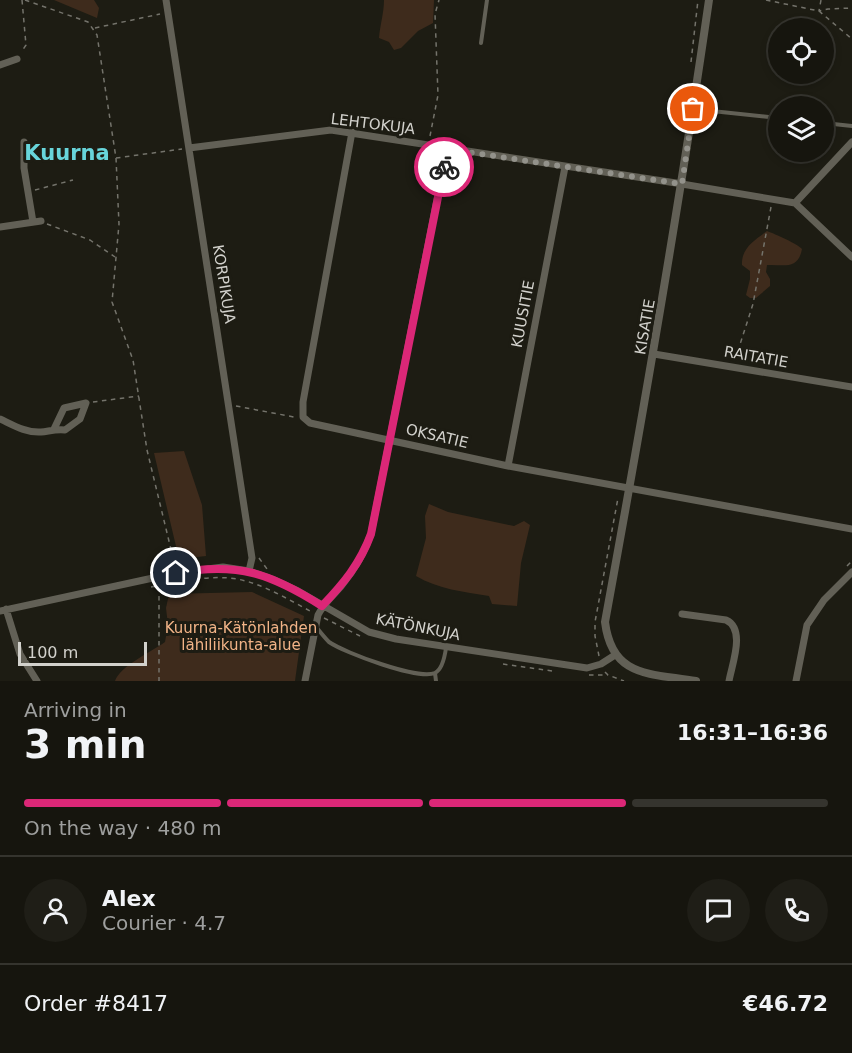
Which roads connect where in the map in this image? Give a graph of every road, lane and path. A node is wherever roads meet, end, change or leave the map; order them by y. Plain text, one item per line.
1 (23, 0) edge
2 (166, 0) edge
3 (439, 0) edge
4 (487, 0) edge
5 (709, 0) edge
6 (766, 0) edge
7 (821, 0) edge
8 (852, 8) edge
9 (819, 11) junction
10 (167, 12) junction
11 (94, 28) junction
12 (852, 39) edge
13 (481, 43) dead end
14 (17, 59) joint
15 (0, 65) edge
16 (693, 109) junction
17 (768, 117) edge
18 (834, 124) edge
19 (852, 126) edge
20 (352, 132) junction
21 (24, 142) dead end
22 (852, 142) edge
23 (428, 144) junction
24 (189, 148) junction
25 (447, 149) junction
26 (116, 158) junction
27 (565, 167) junction
28 (73, 180) dead end
29 (682, 184) junction
30 (28, 191) junction
31 (773, 199) junction
32 (795, 203) junction
33 (37, 221) junction
34 (0, 227) edge
35 (115, 256) junction
36 (852, 257) edge
37 (654, 354) junction
38 (734, 366) junction
39 (852, 387) edge
40 (139, 396) junction
41 (86, 403) junction
42 (235, 406) dead end
43 (303, 417) junction
44 (0, 419) edge
45 (54, 429) junction
46 (390, 439) junction
47 (508, 466) junction
48 (629, 489) junction
49 (852, 530) edge
50 (249, 571) junction
51 (852, 572) edge
52 (176, 573) junction
53 (159, 586) dead end
54 (322, 606) junction
55 (3, 610) edge
56 (682, 614) dead end
57 (316, 628) junction
58 (446, 648) junction
59 (615, 655) junction
60 (435, 673) junction
61 (37, 681) edge
62 (161, 681) edge
63 (305, 681) edge
64 (436, 681) edge
65 (696, 681) edge
66 (729, 681) edge
67 (796, 681) edge

1 - 11 path
1 - 14 path
2 - 10 street, KORPIKUJA
3 - 23 path
4 - 13 lane
5 - 16 street, KISATIE
6 - 9 path
7 - 9 path
8 - 9 path
9 - 12 path
10 - 11 path
10 - 24 street, KORPIKUJA
11 - 26 path
14 - 15 street
16 - 17 lane
16 - 29 street, KISATIE
18 - 19 lane
20 - 23 street, LEHTOKUJA
20 - 24 street, LEHTOKUJA
20 - 43 street
21 - 30 street
22 - 32 street
23 - 25 street, LEHTOKUJA
24 - 26 path
24 - 50 street, KORPIKUJA
25 - 27 street, LEHTOKUJA
25 - 46 street
26 - 35 path
27 - 29 street, LEHTOKUJA
27 - 47 street, KUUSITIE
28 - 30 path
29 - 31 street, LEHTOKUJA
29 - 37 street, KISATIE
30 - 33 street
31 - 32 street, LEHTOKUJA
31 - 38 path
32 - 36 street
33 - 34 street
33 - 35 path
35 - 40 path
37 - 38 street, RAITATIE
37 - 48 street, KISATIE
38 - 39 street, RAITATIE
40 - 41 path
40 - 52 path
41 - 45 street
41 - 45 street
42 - 43 path
43 - 46 street, OKSATIE
44 - 45 street
46 - 47 street, OKSATIE
46 - 54 street
47 - 48 street, OKSATIE
48 - 49 street, OKSATIE
48 - 59 street, KISATIE
50 - 52 street, KÄTÖNKUJA
50 - 54 street, KÄTÖNKUJA
51 - 67 street
52 - 55 street, KÄTÖNKUJA
53 - 62 path
54 - 57 street
54 - 58 street, KÄTÖNKUJA
55 - 61 street
56 - 66 street
57 - 60 lane
57 - 63 street
58 - 59 street, KÄTÖNKUJA
58 - 60 lane
59 - 65 street
60 - 64 lane

